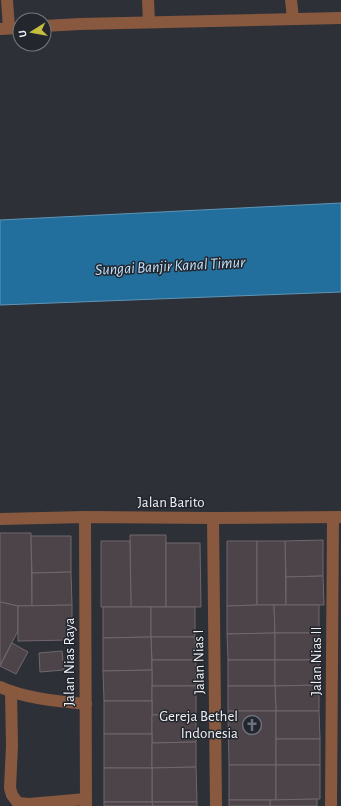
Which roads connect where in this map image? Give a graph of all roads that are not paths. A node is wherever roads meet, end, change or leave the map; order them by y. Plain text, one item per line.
1 (7, 0) edge
2 (148, 0) edge
3 (291, 0) edge
4 (293, 18) junction
5 (341, 18) edge
6 (149, 22) junction
7 (52, 26) edge
8 (10, 28) edge
9 (85, 517) junction
10 (337, 517) edge
11 (213, 518) junction
12 (0, 519) edge
13 (5, 689) edge
14 (86, 704) junction
15 (86, 803) edge
16 (216, 806) edge
17 (331, 806) edge

1 - 8 street
2 - 6 street
3 - 4 street
4 - 5 street
4 - 6 street
6 - 7 street
9 - 11 street, Jalan Barito
9 - 12 street, Jalan Barito
9 - 14 street, Jalan Nias Raya
10 - 11 street, Jalan Barito
10 - 17 street, Jalan Nias II
11 - 16 street, Jalan Nias I
13 - 14 street
13 - 15 street
14 - 15 street, Jalan Nias Raya

